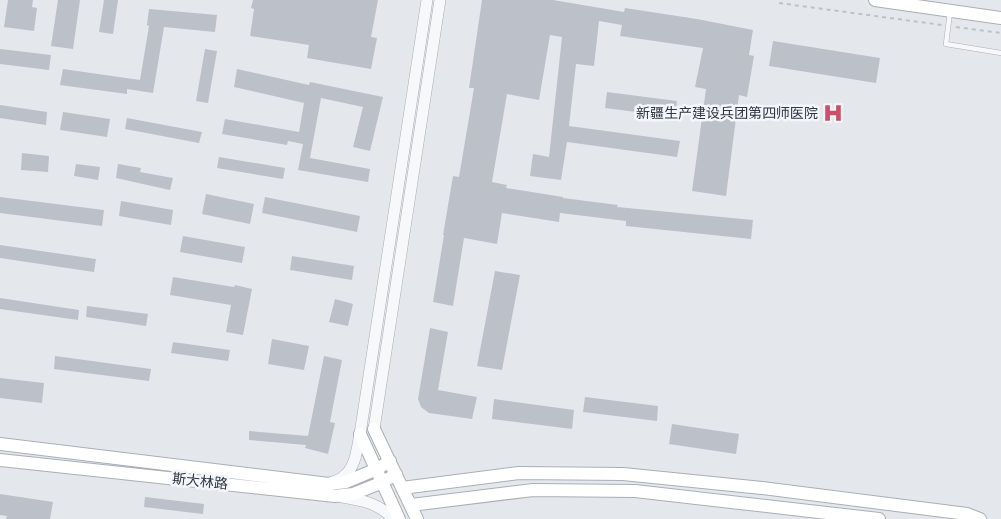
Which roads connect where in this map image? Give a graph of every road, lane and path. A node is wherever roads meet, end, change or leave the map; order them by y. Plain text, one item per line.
1 (427, 0) edge
2 (440, 0) edge
3 (875, 0) edge
4 (779, 2) dead end
5 (950, 11) junction
6 (1001, 18) edge
7 (948, 26) junction
8 (1001, 34) edge
9 (1001, 53) edge
10 (374, 429) joint
11 (360, 434) junction
12 (0, 444) edge
13 (0, 460) edge
14 (390, 461) junction
15 (377, 469) junction
16 (396, 474) junction
17 (383, 482) junction
18 (402, 488) junction
19 (332, 490) junction
20 (410, 505) junction
21 (393, 519) edge
22 (399, 519) edge
23 (417, 519) edge
24 (879, 519) edge
25 (980, 519) edge

1 - 11 street
2 - 10 street
3 - 5 main road
4 - 7 path
5 - 6 main road
5 - 7 lane
7 - 8 path
7 - 9 lane
10 - 14 main road
11 - 15 main road
11 - 19 street
12 - 19 main road, 斯大林路
13 - 19 main road, 斯大林路
14 - 15 main road, 斯大林路
14 - 16 main road
15 - 17 main road
15 - 19 main road, 斯大林路
16 - 17 main road, 斯大林路
16 - 18 main road
17 - 19 main road, 斯大林路
17 - 22 main road
18 - 20 main road
18 - 25 main road
19 - 21 street
20 - 23 main road
20 - 24 main road

